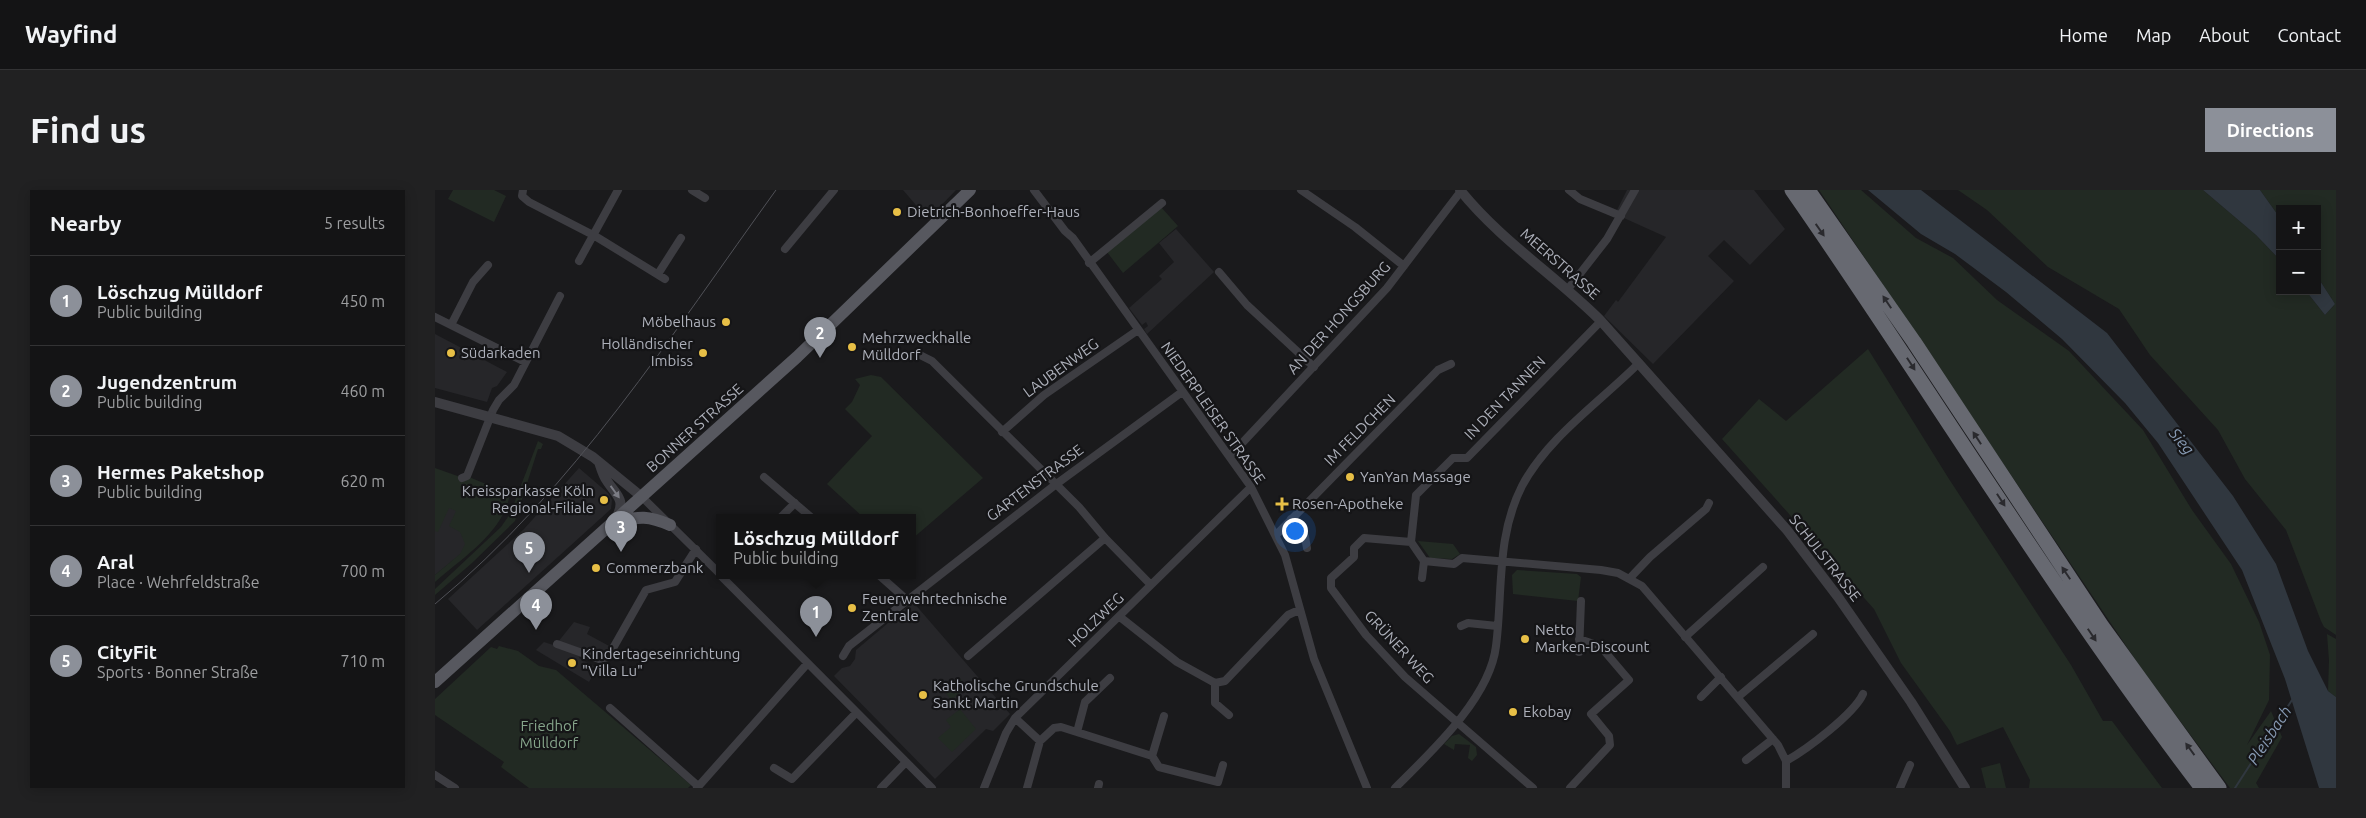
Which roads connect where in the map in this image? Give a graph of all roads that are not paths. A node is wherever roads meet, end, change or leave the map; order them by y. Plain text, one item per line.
1 (523, 190) edge
2 (618, 190) edge
3 (692, 190) edge
4 (833, 190) edge
5 (970, 190) edge
6 (1034, 190) edge
7 (1301, 190) edge
8 (1461, 190) edge
9 (1569, 190) edge
10 (1635, 190) edge
11 (1792, 190) edge
12 (1808, 190) edge
13 (702, 194) edge
14 (1162, 203) dead end
15 (1621, 216) junction
16 (595, 236) junction
17 (681, 238) dead end
18 (785, 249) dead end
19 (579, 261) dead end
20 (1089, 263) junction
21 (488, 265) dead end
22 (1404, 266) junction
23 (1219, 272) dead end
24 (1568, 289) junction
25 (560, 296) dead end
26 (435, 317) edge
27 (1601, 321) junction
28 (451, 325) junction
29 (1138, 330) junction
30 (918, 354) dead end
31 (525, 362) junction
32 (1639, 363) junction
33 (1451, 364) dead end
34 (1314, 367) junction
35 (1182, 392) junction
36 (435, 402) edge
37 (490, 417) junction
38 (1002, 432) junction
39 (1230, 456) junction
40 (598, 461) junction
41 (764, 476) dead end
42 (462, 478) dead end
43 (1055, 484) junction
44 (1251, 487) junction
45 (642, 497) junction
46 (795, 503) junction
47 (1709, 503) dead end
48 (784, 514) edge
49 (808, 514) edge
50 (1291, 519) junction
51 (615, 522) junction
52 (670, 524) junction
53 (1276, 536) junction
54 (1105, 538) junction
55 (1411, 542) junction
56 (1307, 548) dead end
57 (696, 549) junction
58 (1424, 561) junction
59 (1501, 562) junction
60 (1763, 567) dead end
61 (716, 570) edge
62 (1422, 578) dead end
63 (1630, 578) junction
64 (725, 579) edge
65 (883, 579) edge
66 (1151, 585) junction
67 (907, 600) junction
68 (1581, 601) dead end
69 (1299, 610) junction
70 (1120, 617) junction
71 (1461, 626) dead end
72 (1497, 626) junction
73 (1813, 634) dead end
74 (1685, 636) junction
75 (1579, 639) junction
76 (557, 644) dead end
77 (1579, 652) dead end
78 (843, 656) dead end
79 (968, 656) dead end
80 (807, 664) junction
81 (1721, 677) junction
82 (1110, 678) dead end
83 (435, 682) edge
84 (1215, 684) junction
85 (1863, 694) dead end
86 (1701, 697) dead end
87 (1738, 697) junction
88 (610, 708) dead end
89 (856, 712) junction
90 (1229, 715) dead end
91 (1164, 716) dead end
92 (1015, 718) junction
93 (1456, 723) junction
94 (1077, 732) junction
95 (1773, 739) junction
96 (1041, 741) junction
97 (1152, 756) junction
98 (1746, 760) dead end
99 (1786, 761) junction
100 (906, 762) junction
101 (1910, 765) dead end
102 (1223, 766) dead end
103 (774, 768) dead end
104 (435, 775) edge
105 (1205, 779) junction
106 (697, 787) edge
107 (455, 788) edge
108 (881, 788) edge
109 (932, 788) edge
110 (984, 788) edge
111 (1027, 788) edge
112 (1202, 788) edge
113 (1367, 788) edge
114 (1395, 788) edge
115 (1533, 788) edge
116 (1571, 788) edge
117 (1786, 788) edge
118 (1901, 788) edge
119 (1965, 788) edge
120 (2202, 788) edge
121 (2219, 788) edge

1 - 16 street
2 - 16 street
3 - 13 street
4 - 18 street
5 - 45 main road, BONNER STRASSE
6 - 20 street, NIEDERPLEISER STRASSE
7 - 22 street
8 - 22 street, AN DER HONGSBURG
8 - 24 street, MEERSTRASSE
9 - 15 street
10 - 15 street
11 -> 120 highway
121 -> 12 highway
14 - 20 street
15 - 24 street
16 - 17 street
16 - 19 street
20 - 29 street, NIEDERPLEISER STRASSE
21 - 28 street
22 - 34 street, AN DER HONGSBURG
23 - 34 street
24 - 27 street, MEERSTRASSE
25 - 31 street
26 - 28 street
27 - 32 street, MEERSTRASSE
27 - 55 street, IN DEN TANNEN
28 - 31 street
29 - 35 street, NIEDERPLEISER STRASSE
29 - 38 street, LAUBENWEG
30 - 38 street
31 - 37 street
32 - 59 street
32 - 119 street, SCHULSTRASSE
33 - 50 street, IM FELDCHEN
34 - 39 street, AN DER HONGSBURG
35 - 39 street, NIEDERPLEISER STRASSE
35 - 43 street, GARTENSTRASSE
36 - 37 street
37 - 40 street
37 - 42 street
38 - 43 street
39 - 44 street, NIEDERPLEISER STRASSE
40 - 45 street
40 -> 51 street
41 - 46 street
43 - 54 street
43 - 67 street, GARTENSTRASSE
44 - 53 street, NIEDERPLEISER STRASSE
44 - 66 street, HOLZWEG
45 - 51 main road, BONNER STRASSE
45 - 52 street
46 - 48 street
46 - 49 street
47 - 63 street
50 - 53 street, IM FELDCHEN
50 - 56 street
51 - 52 main road
51 - 83 main road, BONNER STRASSE
52 - 57 street
53 - 69 street, NIEDERPLEISER STRASSE
54 - 66 street
54 - 79 street
55 - 58 street
55 - 93 street, GRÜNER WEG
57 - 61 street
57 - 76 street
58 - 59 street
58 - 62 street
59 - 63 street
59 - 72 street
60 - 74 street
63 - 74 street
64 - 80 street
65 - 67 street
66 - 70 street, HOLZWEG
67 - 78 street, GARTENSTRASSE
68 - 75 street
69 - 84 street
69 - 113 street, NIEDERPLEISER STRASSE
70 - 84 street
70 - 92 street, HOLZWEG
71 - 72 street
72 - 93 street
73 - 87 street
74 - 81 street
75 - 77 street
75 - 116 street
80 - 89 street
80 - 106 street
81 - 86 street
81 - 87 street
82 - 94 street
84 - 90 street
85 - 99 street
87 - 95 street
88 - 106 street
89 - 100 street
89 - 103 street
91 - 97 street
92 - 96 street
92 - 110 street, HOLZWEG
93 - 114 street
93 - 115 street, GRÜNER WEG
94 - 96 street
94 - 97 street
95 - 98 street
95 - 99 street
96 - 111 street
97 - 105 street
99 - 117 street
100 - 108 street
100 - 109 street
101 - 118 street
102 - 105 street
104 - 107 street
105 - 112 street

